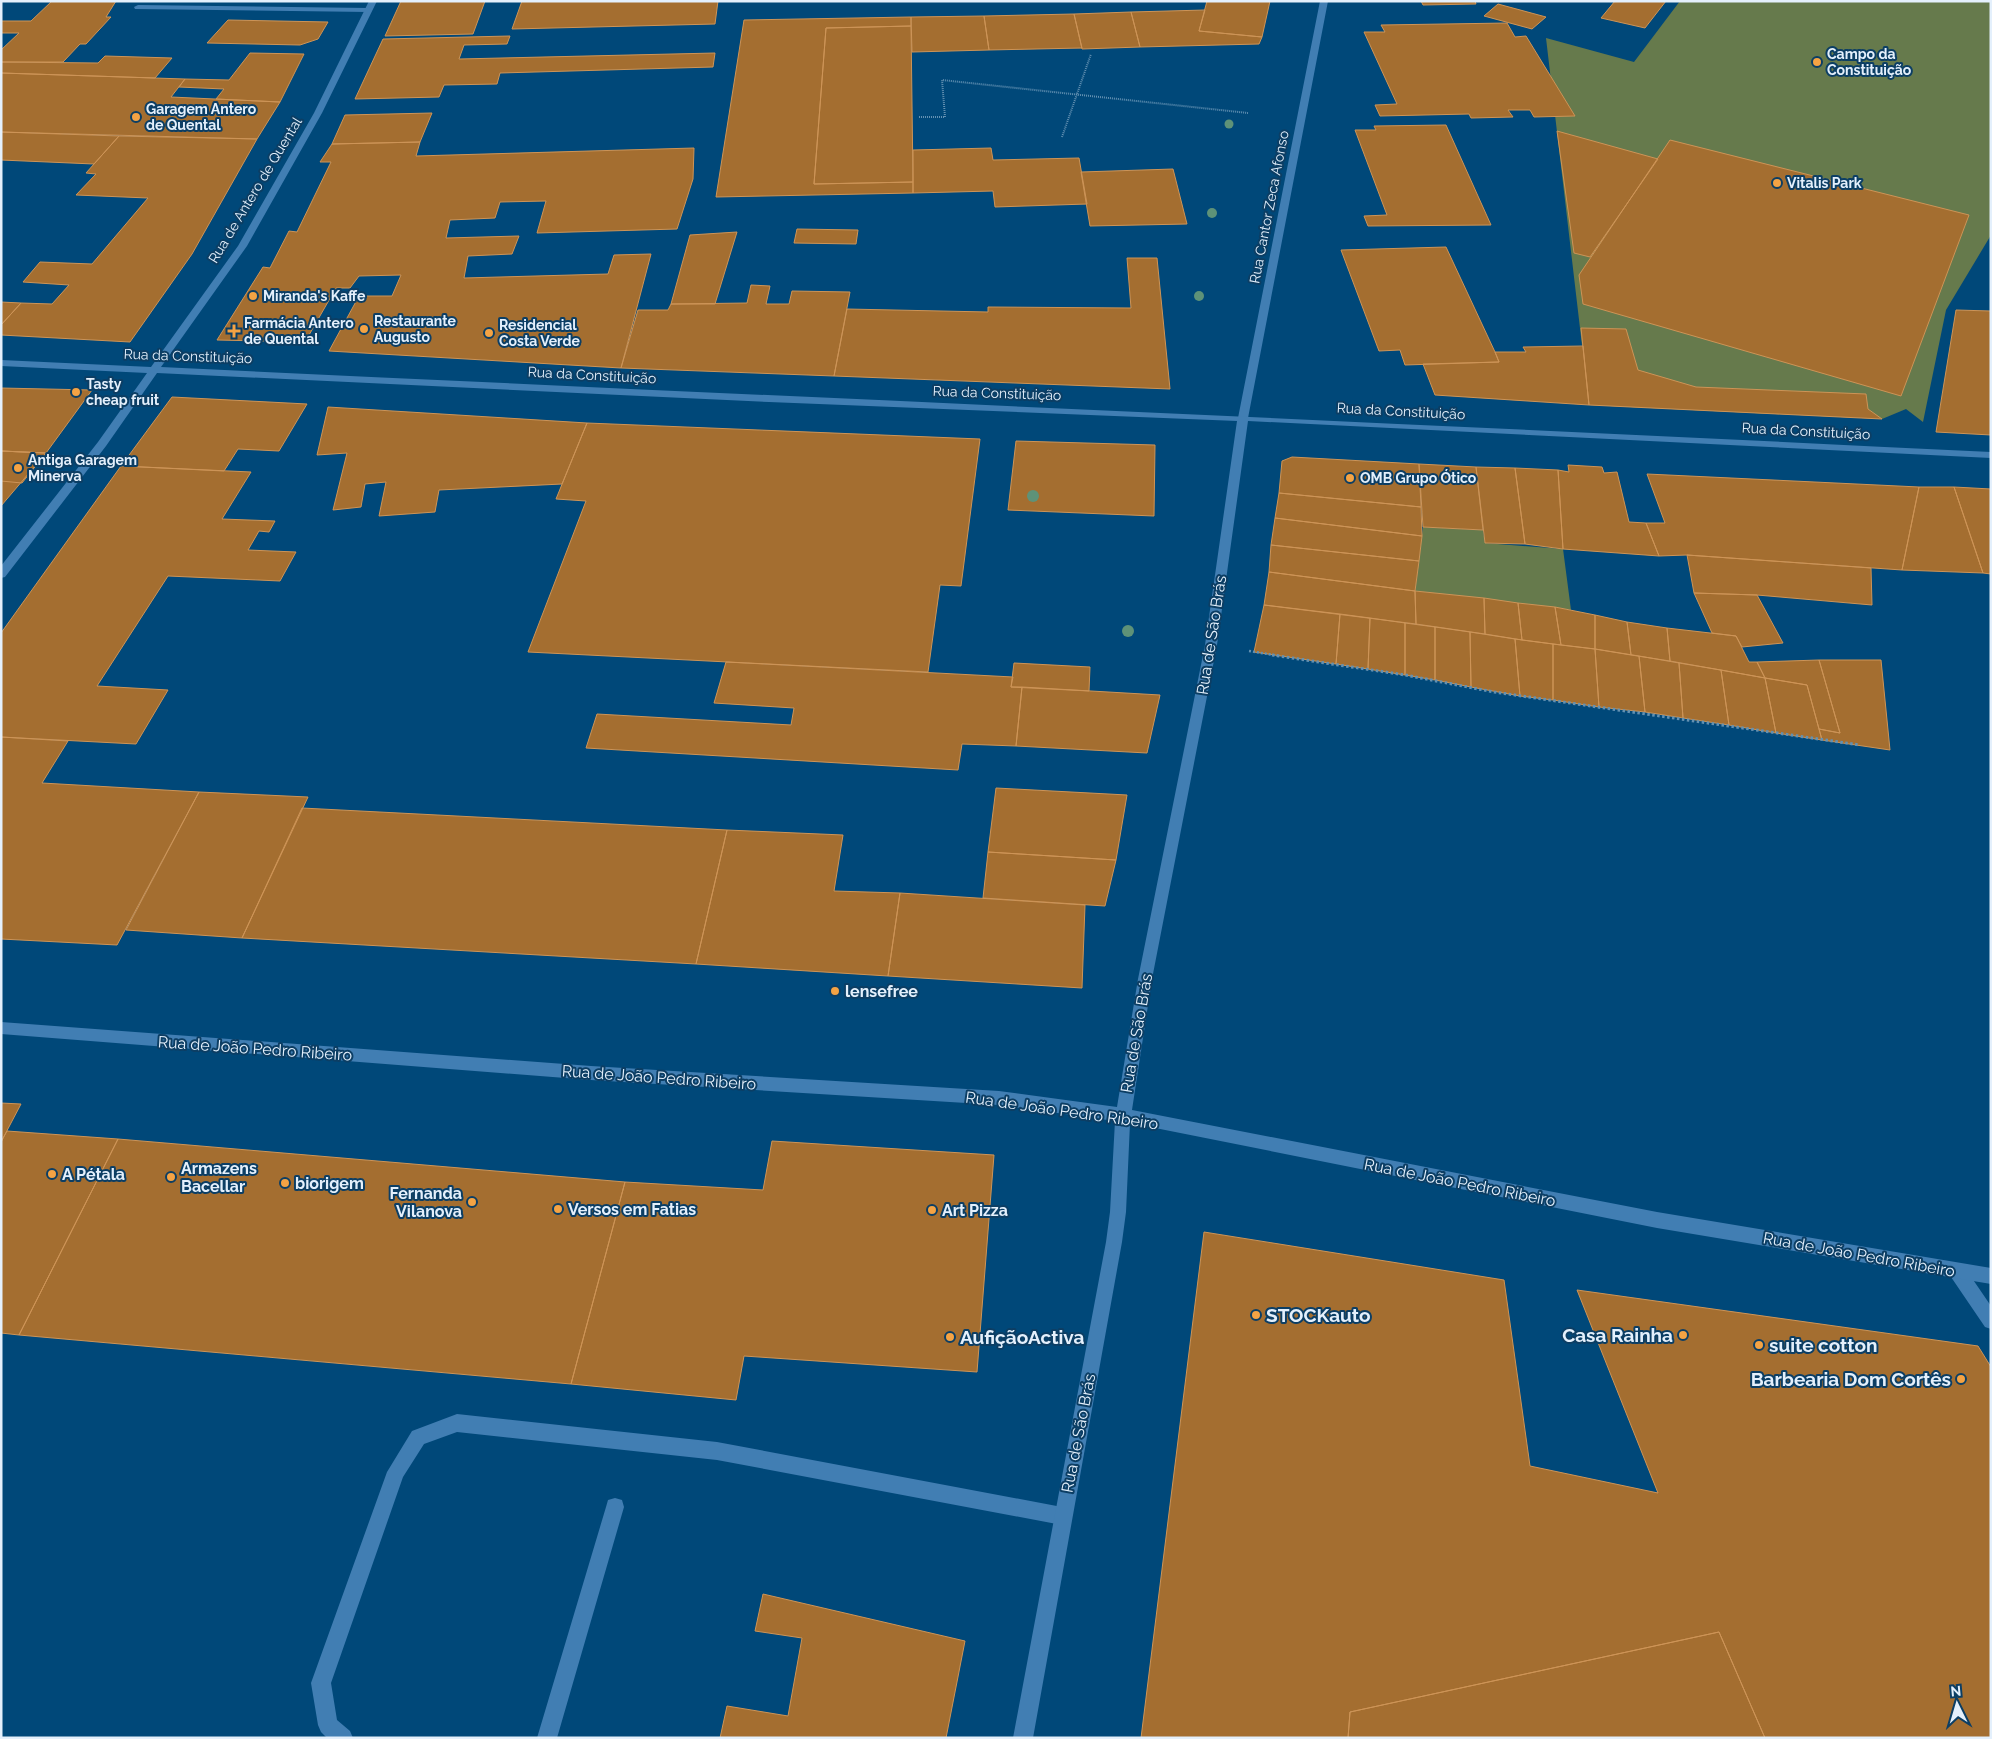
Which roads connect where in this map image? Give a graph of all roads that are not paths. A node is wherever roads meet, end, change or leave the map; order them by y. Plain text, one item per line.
1 (1324, 1) edge
2 (370, 6) edge
3 (138, 7) dead end
4 (1, 363) edge
5 (155, 370) junction
6 (1243, 418) junction
7 (1991, 455) edge
8 (1, 574) edge
9 (1, 1028) edge
10 (1123, 1115) junction
11 (1957, 1271) junction
12 (1991, 1276) edge
13 (1991, 1321) edge
14 (615, 1507) dead end
15 (1062, 1516) junction
16 (343, 1738) edge
17 (547, 1738) edge
18 (1023, 1738) edge

1 - 6 main road, Rua Cantor Zeca Afonso
2 - 3 main road
2 - 5 main road, Rua de Antero de Quental
4 - 5 main road, Rua da Constituição
5 - 6 main road, Rua da Constituição
5 - 8 main road, Rua de Antero de Quental
6 - 7 main road, Rua da Constituição
6 - 10 main road, Rua de São Brás
9 - 10 main road, Rua de João Pedro Ribeiro
10 - 11 main road, Rua de João Pedro Ribeiro
10 - 15 main road, Rua de São Brás
11 - 12 main road, Rua de João Pedro Ribeiro
11 - 13 main road
14 - 17 main road
15 - 16 main road
15 - 18 main road, Rua de São Brás

